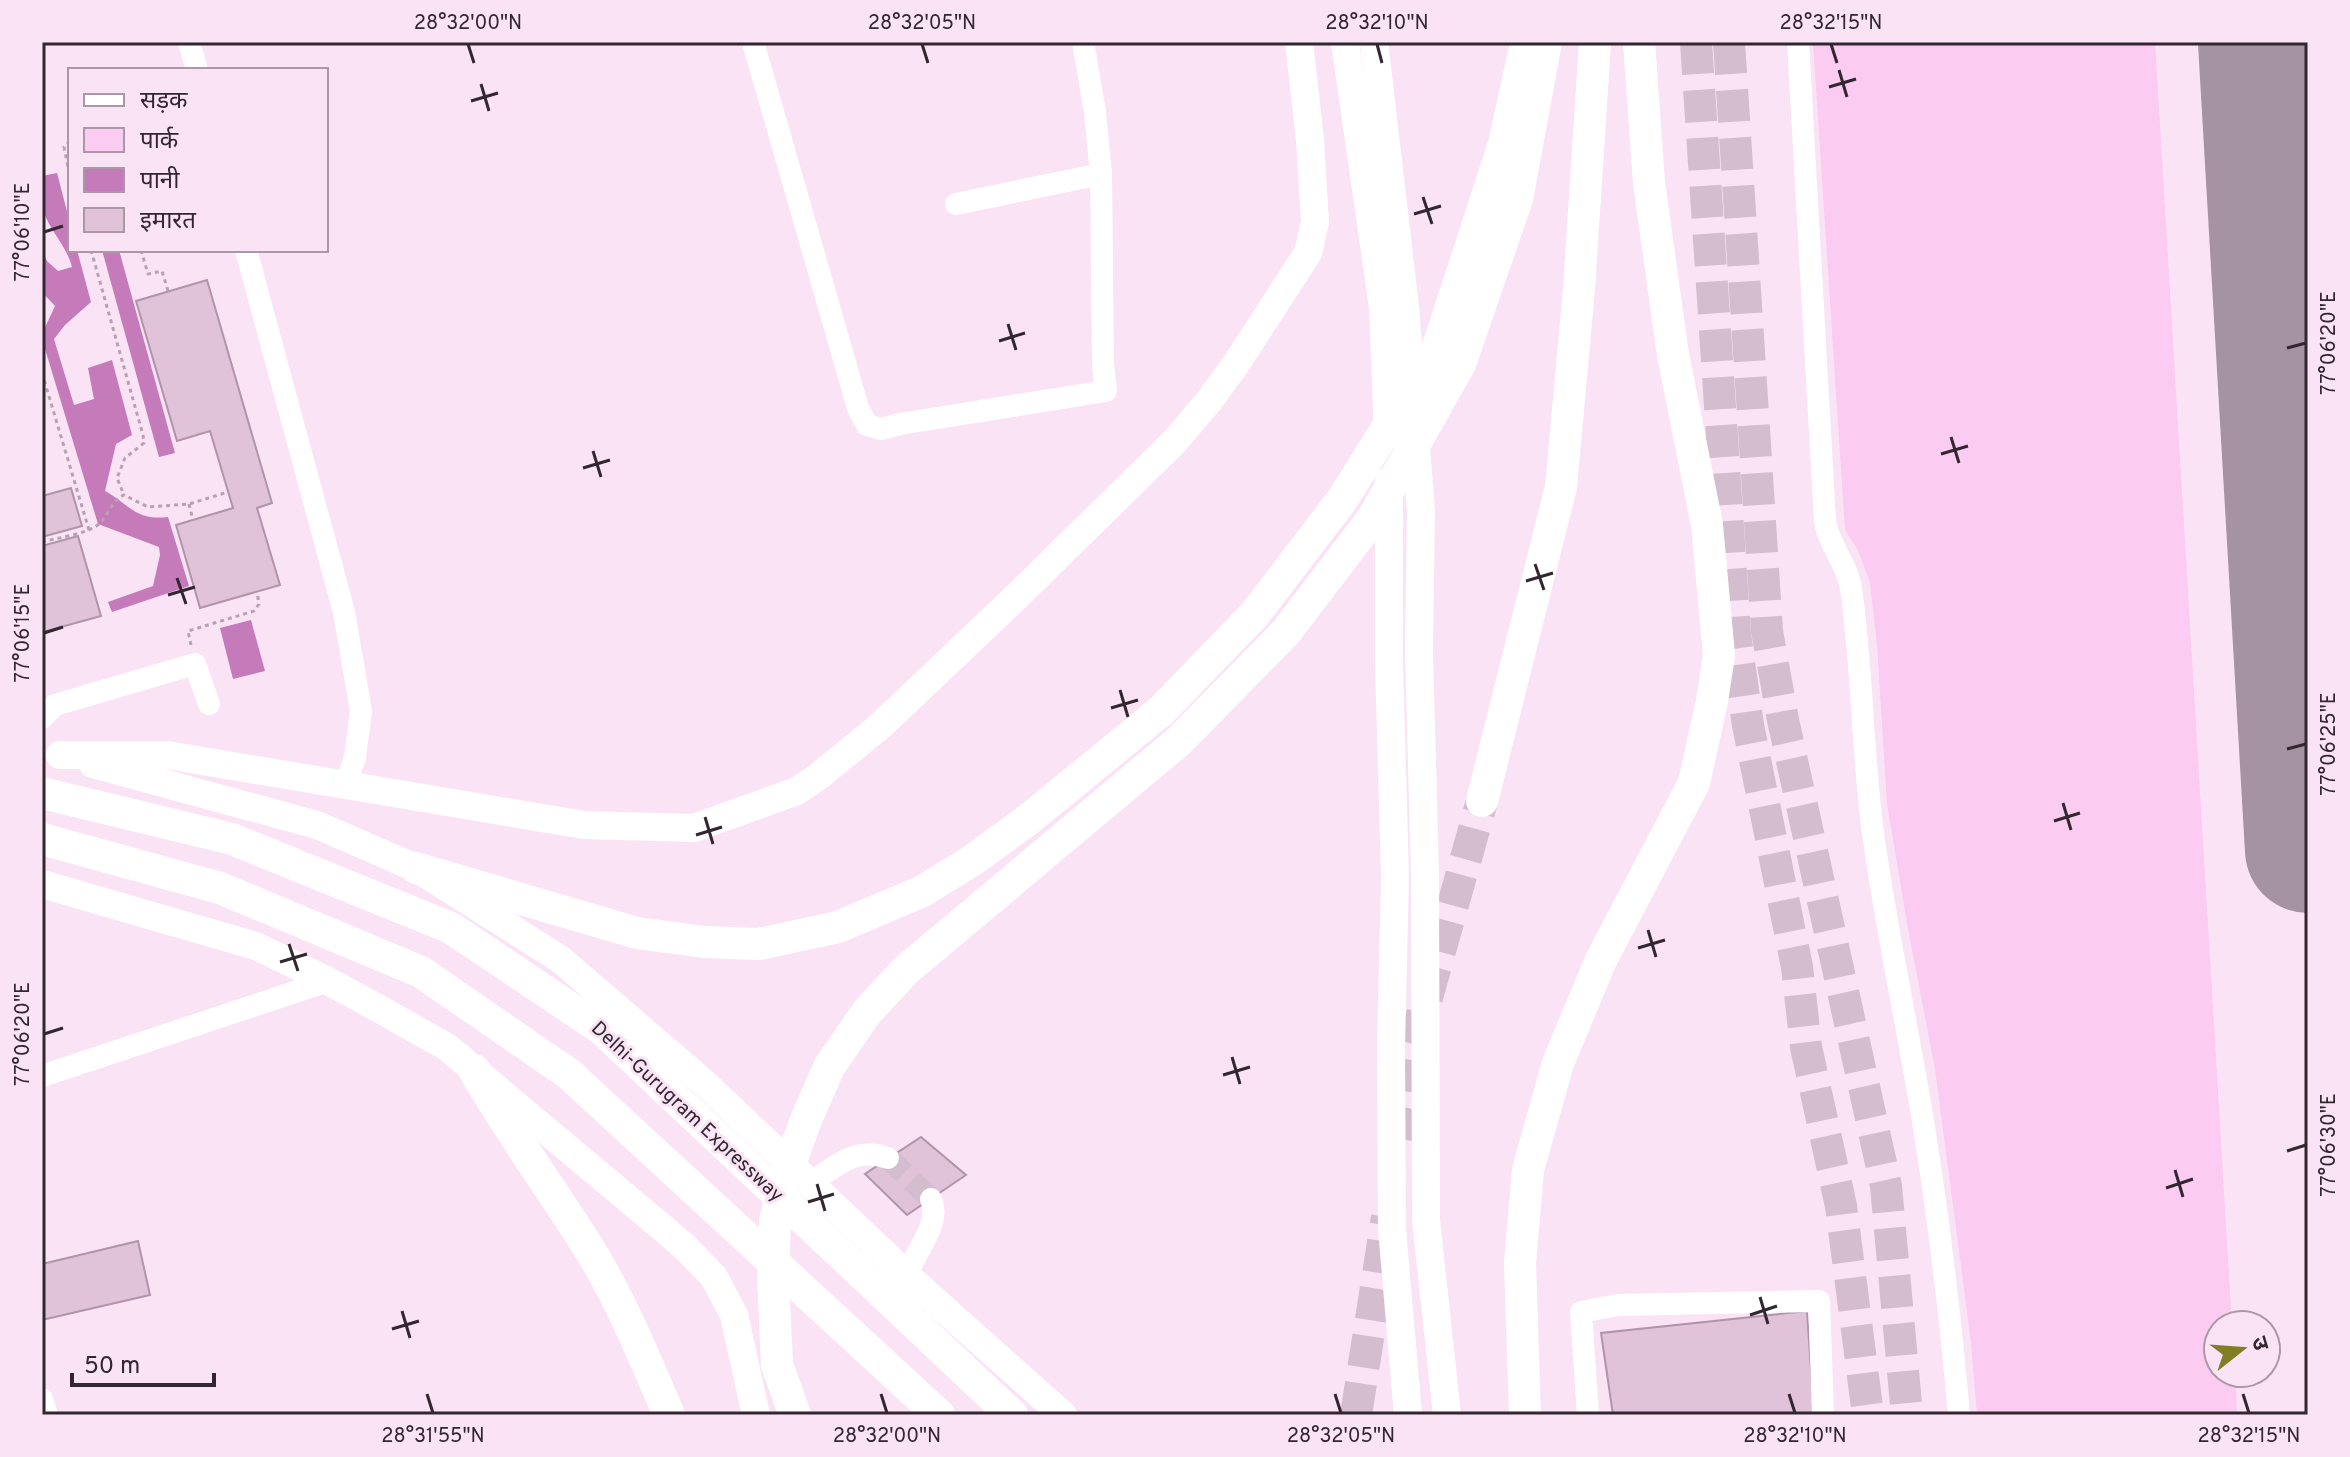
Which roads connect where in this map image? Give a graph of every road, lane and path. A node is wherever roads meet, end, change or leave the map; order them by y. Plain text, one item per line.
1 (189, 42) edge
2 (753, 42) edge
3 (1083, 42) edge
4 (1299, 42) edge
5 (1345, 42) edge
6 (1374, 42) edge
7 (1526, 42) edge
8 (1546, 42) edge
9 (1595, 42) edge
10 (1639, 42) edge
11 (1798, 42) edge
12 (196, 68) edge
13 (68, 143) edge
14 (68, 167) edge
15 (1101, 174) junction
16 (956, 204) dead end
17 (92, 252) edge
18 (142, 252) edge
19 (247, 252) edge
20 (168, 291) dead end
21 (42, 373) edge
22 (228, 492) dead end
23 (124, 495) junction
24 (189, 504) junction
25 (193, 520) dead end
26 (89, 530) junction
27 (45, 543) edge
28 (257, 592) dead end
29 (195, 664) junction
30 (209, 704) dead end
31 (42, 718) edge
32 (51, 753) edge
33 (346, 784) junction
34 (42, 793) edge
35 (1482, 801) tunnel mouth
36 (42, 839) edge
37 (416, 868) junction
38 (42, 884) edge
39 (328, 981) junction
40 (474, 1070) junction
41 (42, 1076) edge
42 (888, 1158) tunnel mouth
43 (810, 1183) junction
44 (931, 1199) dead end
45 (906, 1274) junction
46 (904, 1313) junction
47 (42, 1399) edge
48 (47, 1415) edge
49 (669, 1415) edge
50 (756, 1415) edge
51 (795, 1415) edge
52 (939, 1415) edge
53 (1012, 1415) edge
54 (1063, 1415) edge
55 (1408, 1415) edge
56 (1447, 1415) edge
57 (1525, 1415) edge
58 (1588, 1415) edge
59 (1823, 1415) edge
60 (1959, 1415) edge

1 - 12 street
2 - 15 street
3 - 15 street
4 - 33 main road
5 - 55 main road
6 - 56 main road
7 - 37 highway
8 - 51 highway
9 - 35 highway
10 - 57 highway
11 - 60 street
13 - 14 path
15 - 16 street
17 - 23 path
18 - 20 path
19 - 33 street
21 - 26 path
22 - 24 path
23 - 24 path
23 - 26 path
24 - 25 path
26 - 27 path
28 - 29 path
29 - 30 street
29 - 31 street
32 - 33 main road
32 - 37 main road
34 - 46 highway, Delhi-Gurugram Expressway
36 - 52 highway
37 - 43 main road
38 - 39 main road
39 - 40 main road
39 - 41 street
40 - 49 highway
40 - 50 main road
42 - 43 street
43 - 45 main road
44 - 45 street
45 - 46 street
45 - 54 main road
46 - 53 highway, Delhi-Gurugram Expressway
47 - 48 street
58 - 59 street

